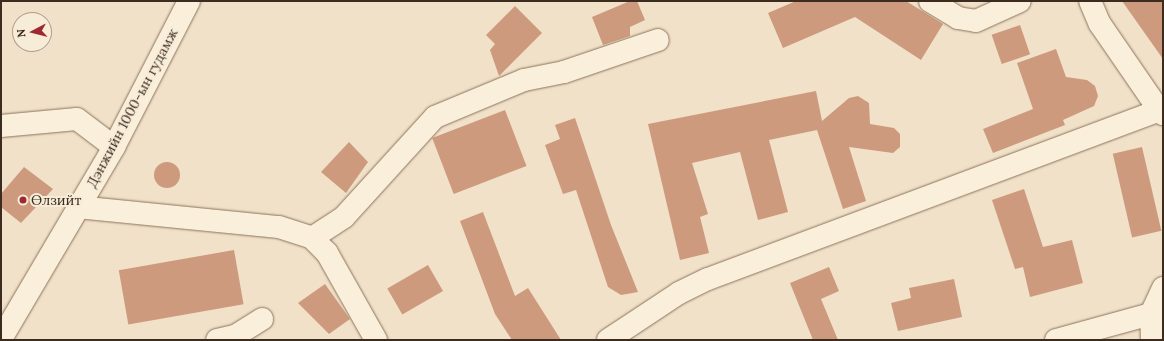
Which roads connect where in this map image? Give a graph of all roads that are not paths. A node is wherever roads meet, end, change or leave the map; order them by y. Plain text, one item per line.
1 (189, 1) edge
2 (930, 1) edge
3 (1020, 1) edge
4 (1090, 1) edge
5 (658, 40) dead end
6 (1161, 112) edge
7 (1, 126) edge
8 (114, 147) junction
9 (77, 207) junction
10 (312, 238) junction
11 (1163, 288) edge
12 (1151, 314) junction
13 (262, 319) dead end
14 (1, 339) edge
15 (217, 340) edge
16 (376, 340) edge
17 (608, 340) edge
18 (1056, 340) edge
19 (1152, 340) edge

1 - 8 street, Дэнжийн 1000-ын гудамж
2 - 3 street
4 - 6 street
5 - 10 street
6 - 17 street
7 - 8 street
8 - 9 street, Дэнжийн 1000-ын гудамж
9 - 10 street
9 - 14 street, Дэнжийн 1000-ын гудамж
10 - 16 street
11 - 12 street
12 - 18 street
12 - 19 street
13 - 15 street

